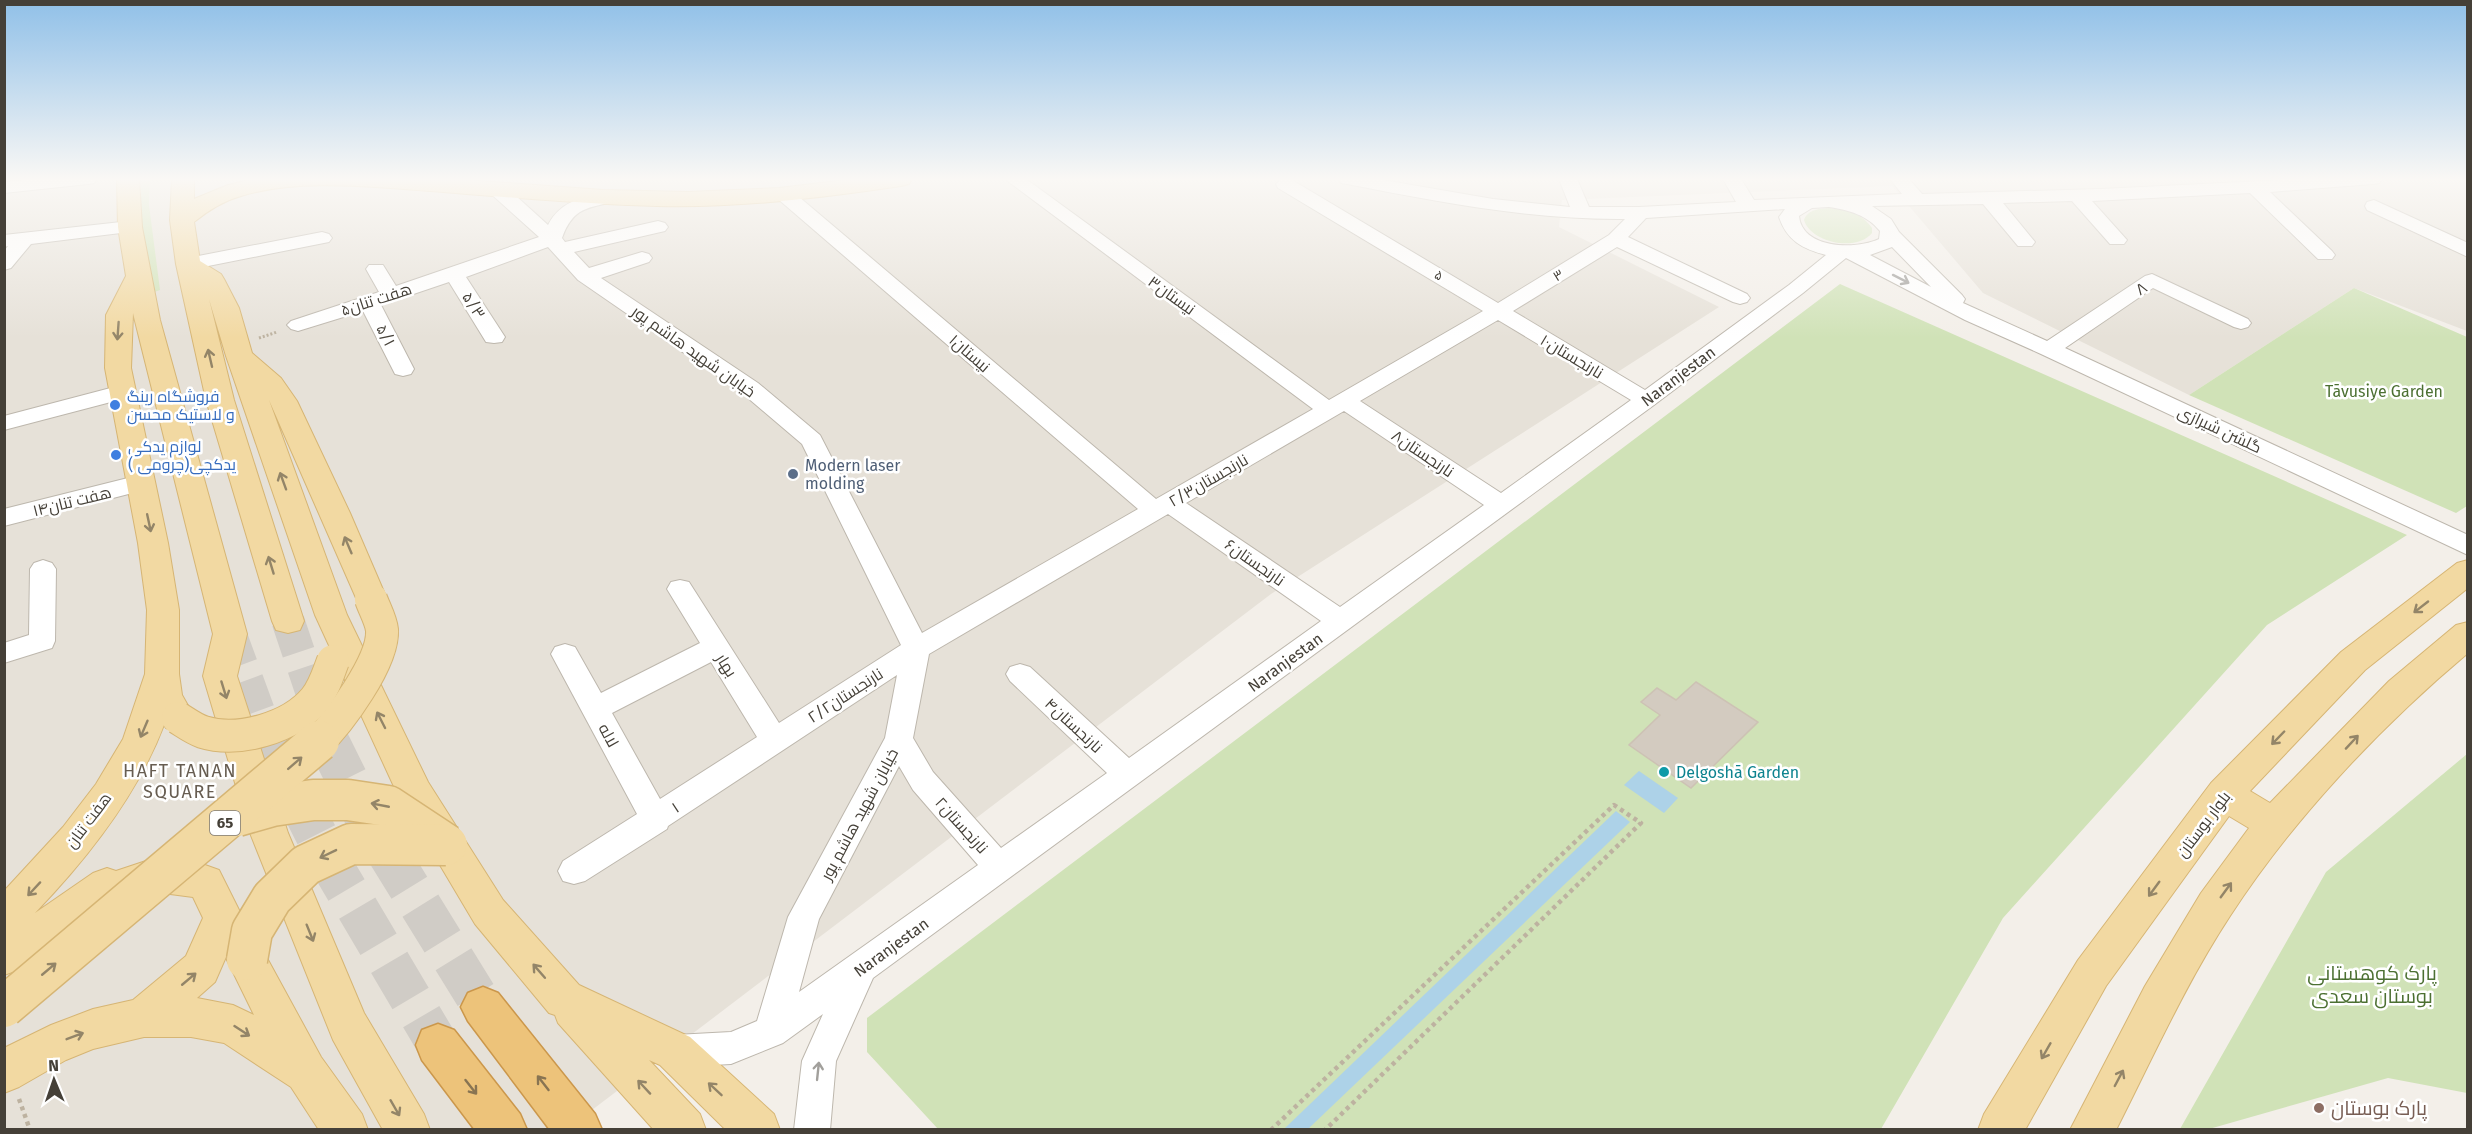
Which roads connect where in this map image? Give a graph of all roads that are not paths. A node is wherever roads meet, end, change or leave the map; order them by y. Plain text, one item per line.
1 (87, 232) edge
2 (131, 232) edge
3 (184, 232) edge
4 (543, 232) edge
5 (557, 232) edge
6 (628, 232) edge
7 (830, 232) edge
8 (1090, 232) edge
9 (1366, 232) edge
10 (1623, 232) edge
11 (1796, 232) edge
12 (1890, 232) joint
13 (2017, 232) edge
14 (2110, 232) edge
15 (2301, 232) edge
16 (2428, 232) edge
17 (322, 238) dead end
18 (25, 239) junction
19 (1616, 239) junction
20 (2117, 240) dead end
21 (4, 241) edge
22 (1809, 242) junction
23 (2025, 242) dead end
24 (556, 244) junction
25 (2468, 251) edge
26 (1845, 252) junction
27 (2325, 255) dead end
28 (642, 258) dead end
29 (4, 264) edge
30 (188, 264) junction
31 (376, 268) dead end
32 (454, 274) junction
33 (585, 276) junction
34 (138, 277) junction
35 (1796, 289) junction
36 (391, 295) junction
37 (1740, 298) dead end
38 (369, 302) junction
39 (1499, 311) junction
40 (1972, 316) junction
41 (2241, 323) dead end
42 (298, 325) road end
43 (494, 336) dead end
44 (2049, 349) junction
45 (237, 351) junction
46 (402, 369) dead end
47 (122, 392) junction
48 (1646, 400) junction
49 (1337, 405) junction
50 (4, 423) edge
51 (140, 483) junction
52 (1502, 505) junction
53 (1162, 507) junction
54 (4, 518) edge
55 (2468, 546) edge
56 (43, 569) dead end
57 (2468, 571) edge
58 (680, 589) dead end
59 (331, 615) junction
60 (288, 621) tunnel mouth
61 (1340, 621) junction
62 (2468, 634) edge
63 (716, 647) junction
64 (916, 649) junction
65 (4, 653) edge
66 (565, 654) dead end
67 (162, 674) junction
68 (1020, 674) dead end
69 (595, 709) junction
70 (899, 739) junction
71 (775, 741) junction
72 (1128, 775) junction
73 (2224, 794) junction
74 (656, 820) junction
75 (2274, 824) junction
76 (447, 845) junction
77 (1000, 868) junction
78 (574, 871) dead end
79 (90, 897) junction
80 (4, 918) edge
81 (4, 957) edge
82 (859, 970) junction
83 (564, 999) junction
84 (4, 1007) edge
85 (483, 1007) tunnel mouth
86 (144, 1017) junction
87 (771, 1032) junction
88 (438, 1045) tunnel mouth
89 (675, 1051) junction
90 (4, 1072) edge
91 (306, 1072) junction
92 (346, 1130) edge
93 (408, 1130) edge
94 (504, 1130) edge
95 (579, 1130) edge
96 (684, 1130) edge
97 (758, 1130) edge
98 (812, 1130) edge
99 (2000, 1130) edge
100 (2092, 1130) edge

1 - 18 street
2 - 34 main road
3 - 30 main road
4 - 24 street, خیابان شهید هاشم پور
5 - 24 street
6 - 24 street, هفت تنان۵
7 - 53 street, ۱نیستان
8 - 49 street, ۳نیستان
9 - 39 street, ۵
10 - 19 street, ۳
11 - 22 street
12 - 26 street
12 - 40 street
13 - 23 street
14 - 20 street
15 - 27 street
16 - 25 street
17 - 30 street
18 - 21 street
18 - 29 street
19 - 37 street
19 - 39 street, ۳
22 - 26 street
22 - 35 street
24 - 32 street, هفت تنان۵
24 - 33 street, خیابان شهید هاشم پور
26 - 35 street, Naranjestan
26 -> 40 street, گلشن شیرازی
28 - 33 street
30 - 45 main road
60 -> 30 main road
31 - 36 street
32 - 36 street, هفت تنان۵
32 - 43 street, ۵/۳
33 - 64 street, خیابان شهید هاشم پور
34 -> 47 main road
34 -> 93 main road
35 - 48 street, Naranjestan
36 - 38 street, هفت تنان۵
38 - 42 street, هفت تنان۵
38 - 46 street, ۵/۱
39 - 48 street, ۱۰نارنجستان
39 - 49 street, ۲/۳نارنجستان
40 - 44 street, گلشن شیرازی
41 - 44 street, ۸
44 - 55 street, گلشن شیرازی
59 -> 45 main road
84 -> 45 main road, 65, bridge
47 - 50 street
47 - 51 main road
48 - 52 street, Naranjestan
49 - 52 street, ۸نارنجستان
49 - 53 street, ۲/۳نارنجستان
51 - 54 street, هفت تنان۱۴
51 -> 67 main road
52 - 61 street, Naranjestan
53 - 61 street, ۶نارنجستان
53 - 64 street, ۲/۳نارنجستان
56 - 65 street
57 -> 73 main road, بلوار بوستان
58 - 63 street, بهار
59 - 67 main road, bridge
76 -> 59 main road
61 - 72 street, Naranjestan
75 -> 62 main road
63 - 69 street
63 - 71 street, بهار
64 - 70 street, خیابان شهید هاشم پور
64 - 71 street, ۲/۲نارنجستان
66 - 69 street, لاله ‍
67 -> 80 main road, هفت تنان
68 - 72 street, ۴نارنجستان
69 - 74 street, لاله ‍
70 - 77 street, ۲نارنجستان
70 - 87 street, خیابان شهید هاشم پور
71 - 74 street, ۱
72 - 77 street, Naranjestan
73 - 75 main road
73 -> 99 main road, بلوار بوستان
74 - 78 street, ۱
100 -> 75 main road
76 -> 79 main road, bridge
83 -> 76 main road
76 -> 91 main road, bridge
77 - 82 street, Naranjestan
79 - 81 main road
86 -> 79 main road
82 - 87 street, Naranjestan
98 -> 82 street
83 - 89 main road
96 -> 83 main road
95 -> 85 highway
90 -> 86 main road
86 -> 91 main road
87 - 89 street, Naranjestan
88 -> 94 highway
97 -> 89 main road
91 - 92 main road

